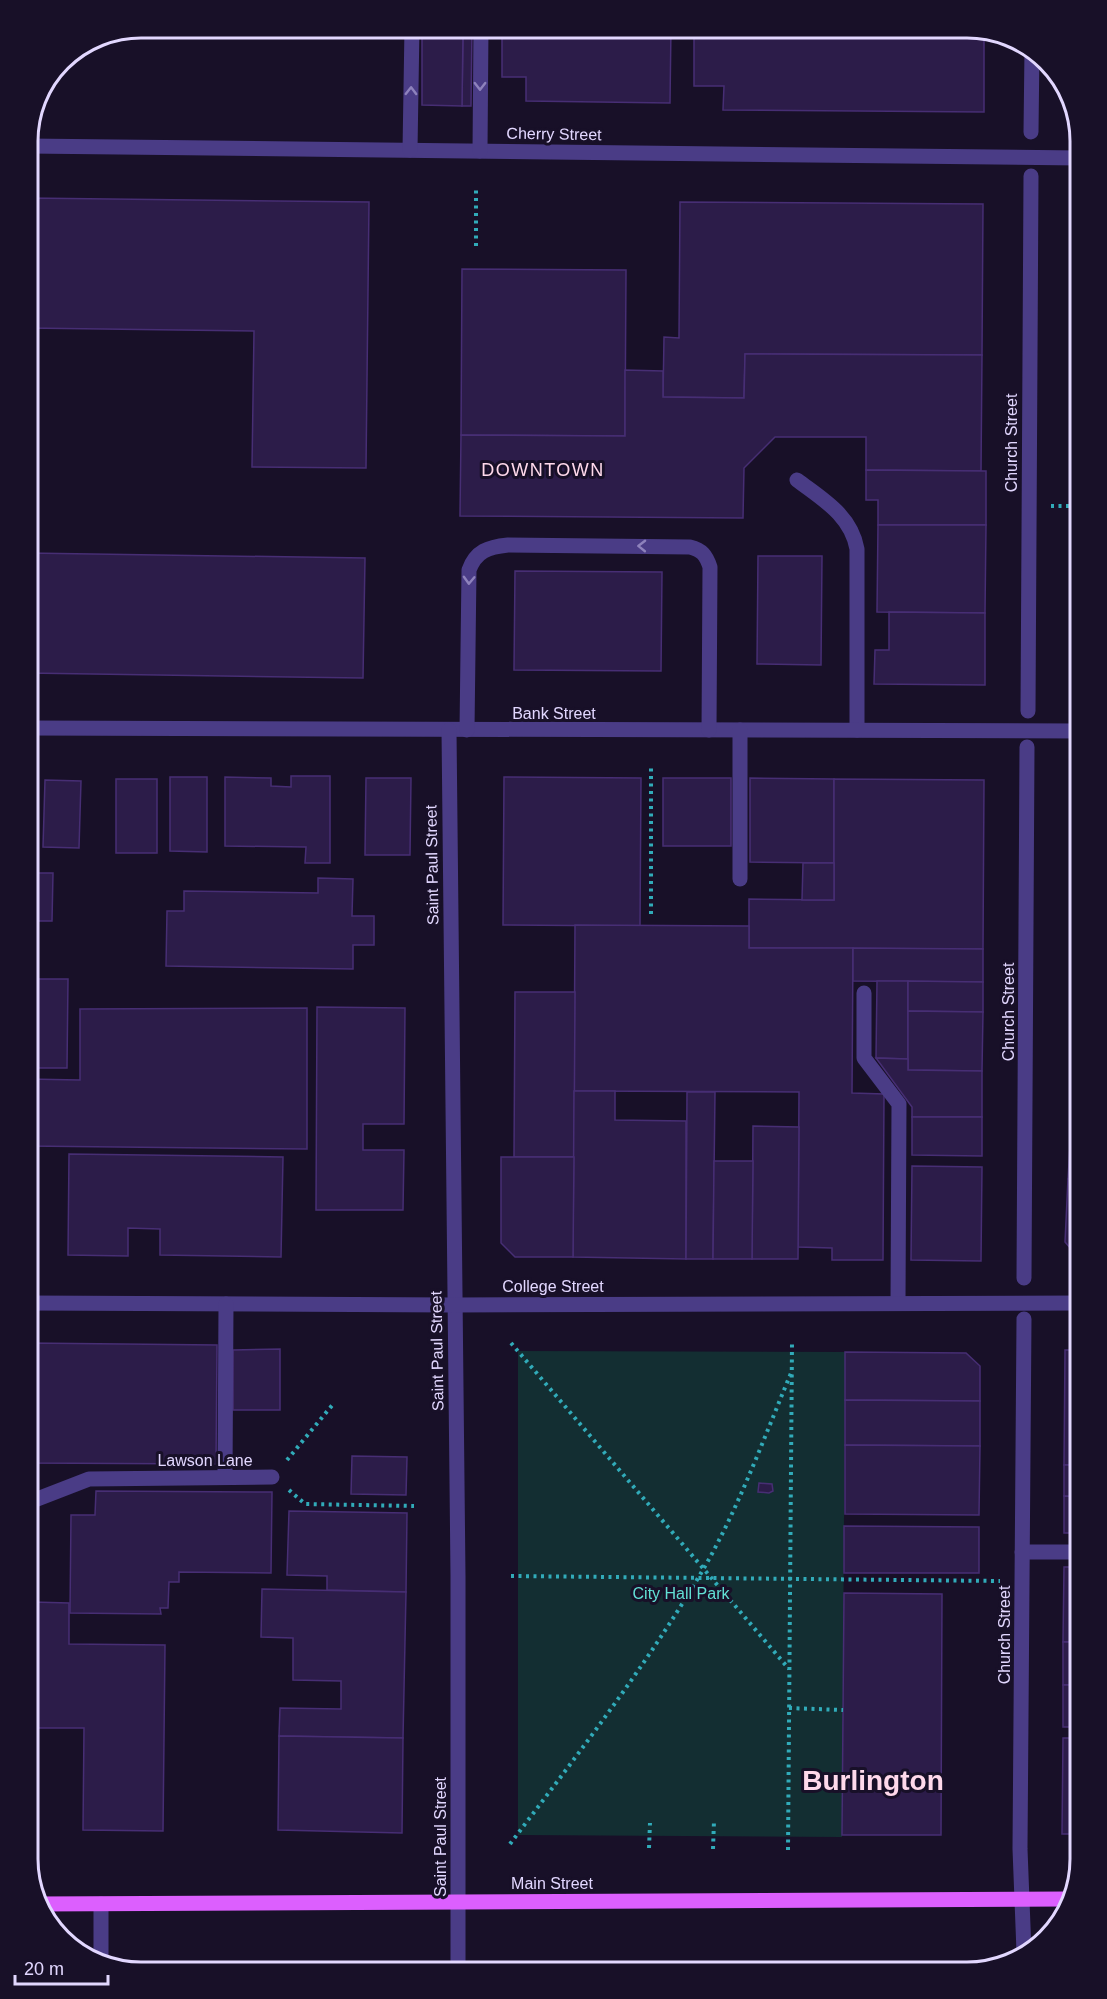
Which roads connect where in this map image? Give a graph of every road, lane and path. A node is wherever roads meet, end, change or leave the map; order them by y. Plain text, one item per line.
1 (412, 38) edge
2 (481, 38) edge
3 (1032, 61) edge
4 (1031, 132) dead end
5 (38, 146) edge
6 (410, 150) junction
7 (480, 151) junction
8 (1070, 158) edge
9 (1031, 176) dead end
10 (476, 188) dead end
11 (476, 246) dead end
12 (797, 480) dead end
13 (1028, 711) dead end
14 (38, 728) edge
15 (449, 730) junction
16 (467, 730) junction
17 (709, 730) junction
18 (740, 730) junction
19 (857, 730) junction
20 (1070, 730) edge
21 (1028, 747) dead end
22 (651, 768) dead end
23 (740, 879) dead end
24 (651, 914) dead end
25 (864, 993) dead end
26 (1024, 1278) dead end
27 (898, 1302) junction
28 (38, 1303) edge
29 (1070, 1303) edge
30 (226, 1304) junction
31 (454, 1305) junction
32 (1024, 1319) dead end
33 (792, 1342) dead end
34 (511, 1343) dead end
35 (791, 1373) junction
36 (334, 1403) dead end
37 (296, 1449) dead end
38 (225, 1477) junction
39 (273, 1477) joint
40 (38, 1499) edge
41 (414, 1506) dead end
42 (1022, 1552) junction
43 (1070, 1552) edge
44 (704, 1568) junction
45 (511, 1576) dead end
46 (697, 1578) junction
47 (712, 1578) junction
48 (790, 1580) junction
49 (1022, 1581) junction
50 (790, 1669) junction
51 (789, 1708) junction
52 (843, 1710) dead end
53 (714, 1821) dead end
54 (650, 1823) dead end
55 (510, 1844) dead end
56 (650, 1848) dead end
57 (713, 1849) dead end
58 (788, 1850) dead end
59 (1022, 1899) junction
60 (1062, 1899) edge
61 (458, 1902) junction
62 (48, 1904) edge
63 (101, 1904) junction
64 (1024, 1944) edge
65 (101, 1953) edge
66 (458, 1961) edge

6 -> 1 street
2 -> 7 street
3 - 4 street
5 - 6 street, Cherry Street
6 - 7 street, Cherry Street
7 - 8 street, Cherry Street
9 - 13 street, Church Street
10 - 11 path
12 - 19 street
14 - 15 street, Bank Street
15 - 16 street, Bank Street
15 - 31 street, Saint Paul Street
16 - 17 street, Bank Street
17 -> 16 street
17 - 18 street, Bank Street
18 - 19 street, Bank Street
18 - 23 street
19 - 20 street, Bank Street
21 - 26 street, Church Street
22 - 24 path
25 - 27 street
27 - 29 street, College Street
27 - 31 street, College Street
28 - 30 street, College Street
30 - 31 street, College Street
30 - 38 street
31 - 61 street, Saint Paul Street
32 - 42 street, Church Street
33 - 35 path
34 - 44 path
35 - 44 path
35 - 48 path
36 - 37 path
38 - 39 street, Lawson Lane
38 - 40 street, Lawson Lane
39 - 41 path, Lawson Lane
42 - 43 street
42 - 49 street, Church Street
44 - 46 path
44 - 47 path
45 - 46 path
46 - 47 path
46 - 55 path
47 - 48 path
47 - 50 path
48 - 49 path
48 - 50 path
49 - 59 street, Church Street
50 - 51 path
51 - 52 path
51 - 58 path
53 - 57 path
54 - 56 path
59 - 60 main road, Main Street
59 - 61 main road, Main Street
59 - 64 street, Church Street
61 - 63 main road, Main Street
61 - 66 street, Saint Paul Street
62 - 63 main road, Main Street
63 - 65 street

